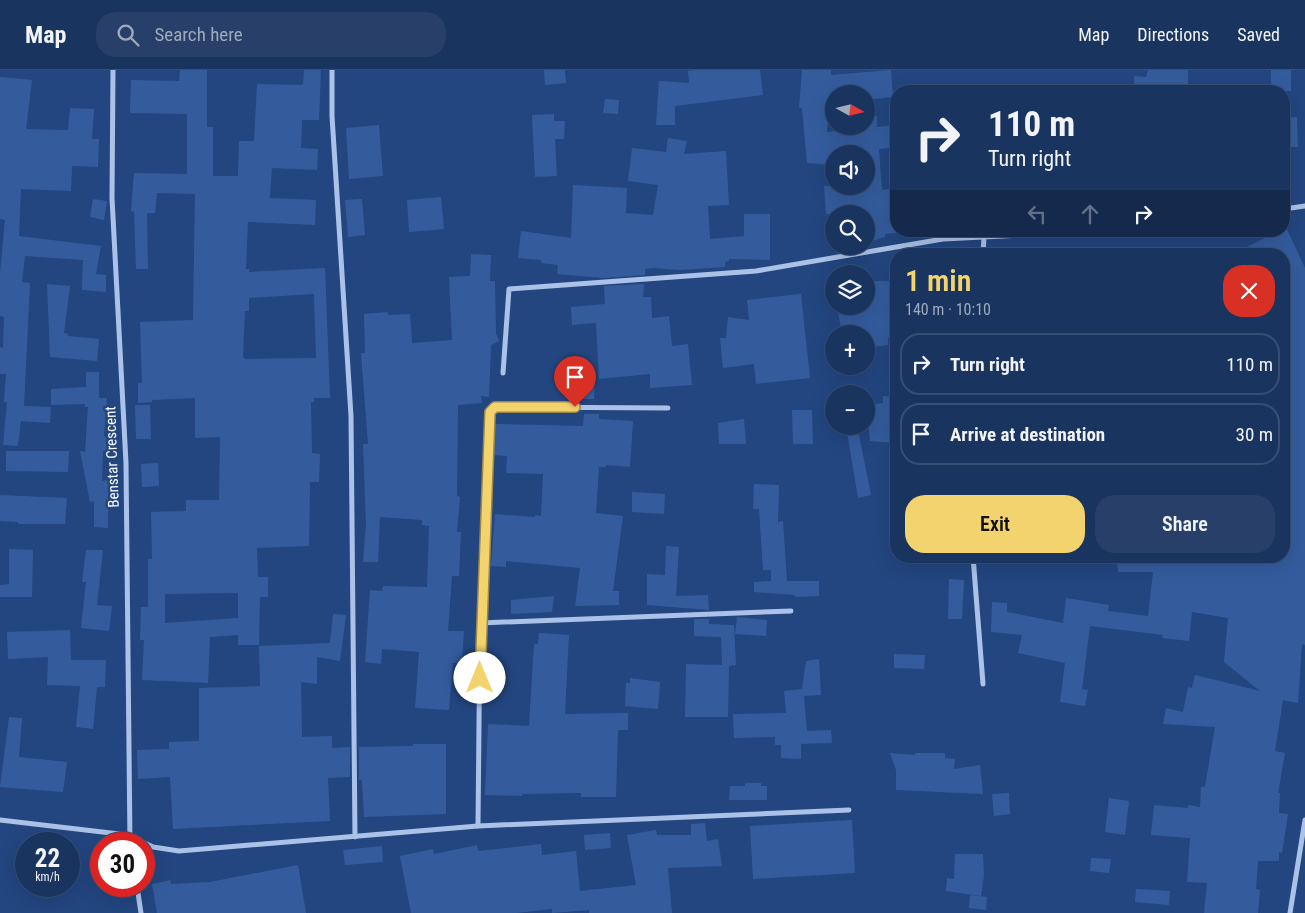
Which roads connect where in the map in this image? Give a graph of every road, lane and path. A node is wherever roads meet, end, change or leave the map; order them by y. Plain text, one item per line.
1 (113, 70) edge
2 (332, 70) edge
3 (1305, 206) edge
4 (1290, 208) edge
5 (984, 237) joint
6 (983, 248) edge
7 (502, 373) dead end
8 (668, 408) dead end
9 (974, 563) edge
10 (791, 611) dead end
11 (480, 622) junction
12 (984, 684) dead end
13 (848, 810) dead end
14 (0, 820) edge
15 (1305, 820) edge
16 (478, 826) junction
17 (102, 832) edge
18 (128, 832) edge
19 (355, 837) junction
20 (155, 847) edge
21 (139, 897) edge
22 (141, 913) edge
23 (1290, 913) edge

1 - 18 street, Benstar Crescent
2 - 19 street
3 - 4 street
5 - 6 street
5 - 7 street
8 - 11 street
9 - 12 street
10 - 11 street
11 - 16 street
13 - 16 street
14 - 17 street
15 - 23 street
16 - 19 street
19 - 20 street
21 - 22 street

